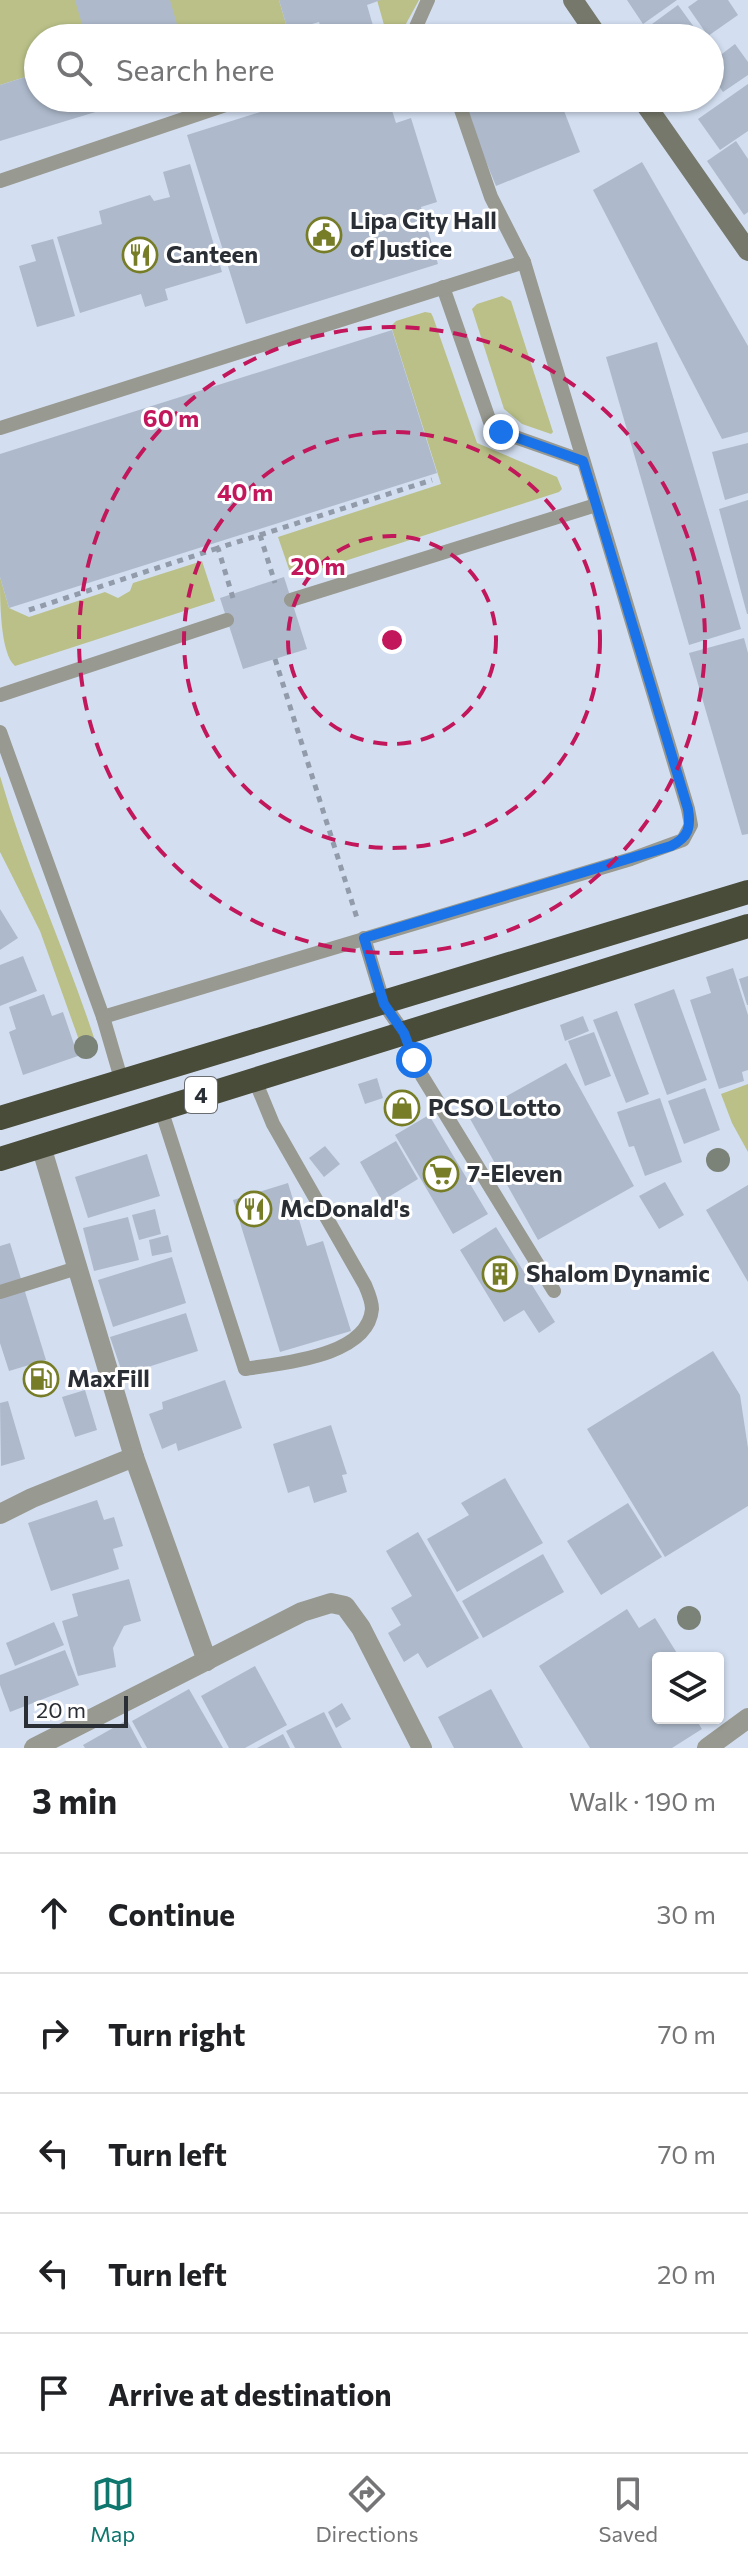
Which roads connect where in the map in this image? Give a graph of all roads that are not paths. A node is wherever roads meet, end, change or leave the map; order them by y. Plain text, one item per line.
1 (428, 0) edge
2 (573, 0) edge
3 (417, 24) edge
4 (589, 24) edge
5 (205, 112) edge
6 (462, 112) edge
7 (651, 112) edge
8 (0, 181) edge
9 (748, 251) edge
10 (524, 262) junction
11 (443, 287) junction
12 (0, 428) edge
13 (583, 461) junction
14 (596, 505) junction
15 (285, 596) road end
16 (227, 620) dead end
17 (0, 695) edge
18 (0, 732) edge
19 (748, 892) edge
20 (748, 926) edge
21 (364, 938) junction
22 (384, 1004) junction
23 (103, 1017) junction
24 (404, 1033) junction
25 (254, 1078) junction
26 (122, 1082) junction
27 (161, 1109) junction
28 (0, 1118) edge
29 (41, 1146) junction
30 (0, 1159) edge
31 (77, 1268) junction
32 (554, 1291) dead end
33 (0, 1292) edge
34 (134, 1457) junction
35 (0, 1514) edge
36 (207, 1661) junction
37 (748, 1718) edge
38 (34, 1748) edge
39 (422, 1748) edge
40 (707, 1748) edge

1 - 3 lane
2 - 4 street
5 - 8 lane
6 - 10 lane
7 - 9 street
10 - 11 lane
10 - 13 lane
11 - 12 lane
11 - 13 lane
13 - 14 lane
14 - 15 lane
14 - 21 lane
16 - 17 lane
18 - 23 lane
19 - 22 highway, 4
20 - 24 highway, 4
21 - 22 lane
21 - 23 lane
22 - 24 lane
22 - 26 highway, 4
23 - 26 lane
24 - 25 highway, 4
24 - 32 lane
25 - 27 highway, 4
25 - 27 lane
26 - 28 highway, 4
27 - 29 highway, 4
29 - 30 highway, 4
29 - 31 street
31 - 33 lane
31 - 34 street
34 - 35 street
34 - 36 street
36 - 38 street
36 - 39 street
37 - 40 street

